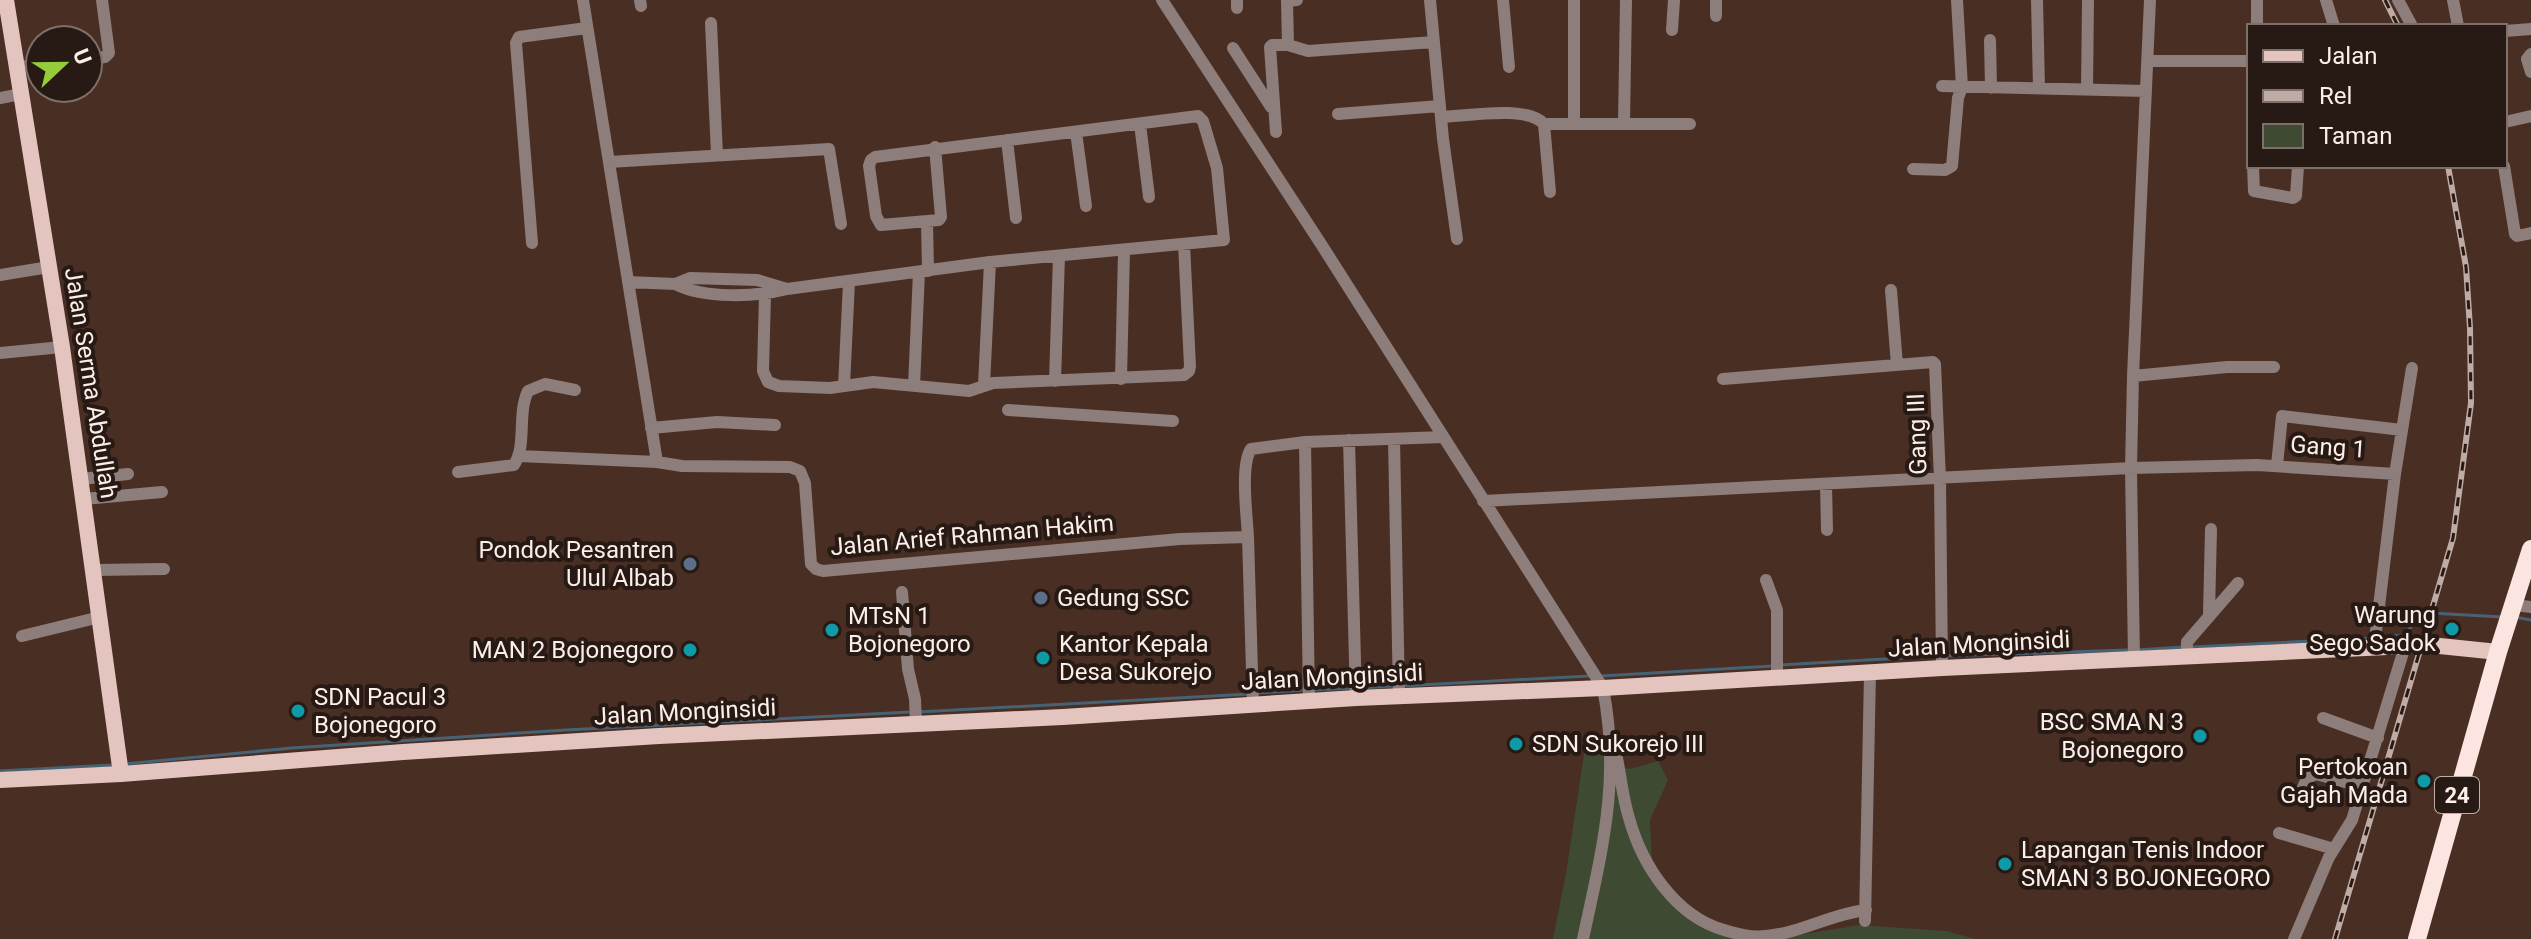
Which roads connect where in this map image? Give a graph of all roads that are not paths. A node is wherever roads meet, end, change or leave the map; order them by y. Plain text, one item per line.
1 (6, 0) edge
2 (102, 0) edge
3 (583, 0) edge
4 (1162, 0) edge
5 (1297, 0) edge
6 (1430, 0) edge
7 (1503, 0) edge
8 (1574, 0) edge
9 (1626, 0) edge
10 (1674, 0) edge
11 (1716, 0) edge
12 (1957, 0) edge
13 (2037, 0) edge
14 (2088, 0) edge
15 (2150, 0) edge
16 (2257, 0) edge
17 (2326, 0) edge
18 (2398, 0) edge
19 (2453, 0) edge
20 (1716, 16) dead end
21 (711, 23) dead end
22 (5, 24) edge
23 (2257, 24) edge
24 (2333, 24) edge
25 (2411, 24) edge
26 (2458, 24) edge
27 (587, 28) junction
28 (2531, 29) edge
29 (1672, 30) dead end
30 (2507, 31) edge
31 (1990, 40) dead end
32 (1434, 42) junction
33 (1288, 45) junction
34 (1233, 48) dead end
35 (2531, 54) edge
36 (104, 57) edge
37 (2148, 61) junction
38 (2247, 61) edge
39 (24, 66) edge
40 (17, 67) junction
41 (1509, 67) dead end
42 (1270, 69) junction
43 (1246, 71) junction
44 (2531, 72) edge
45 (1942, 86) dead end
46 (1962, 87) junction
47 (1991, 88) junction
48 (2039, 88) junction
49 (2087, 89) junction
50 (2146, 91) junction
51 (21, 94) junction
52 (0, 98) edge
53 (1273, 109) junction
54 (1441, 111) junction
55 (1338, 114) dead end
56 (2531, 116) edge
57 (2507, 122) edge
58 (1624, 123) junction
59 (1140, 124) junction
60 (1544, 124) junction
61 (1574, 124) junction
62 (1690, 124) dead end
63 (1076, 132) junction
64 (1276, 132) dead end
65 (1007, 140) junction
66 (935, 147) junction
67 (717, 155) junction
68 (609, 162) junction
69 (2253, 168) edge
70 (2298, 168) edge
71 (2504, 168) edge
72 (1913, 169) dead end
73 (1550, 192) dead end
74 (1149, 197) dead end
75 (1086, 206) dead end
76 (1016, 218) dead end
77 (927, 221) junction
78 (841, 224) dead end
79 (2531, 233) edge
80 (1457, 239) dead end
81 (532, 243) dead end
82 (1184, 244) junction
83 (1124, 251) junction
84 (1059, 256) junction
85 (990, 262) junction
86 (49, 267) junction
87 (923, 271) junction
88 (0, 275) edge
89 (757, 280) junction
90 (628, 282) junction
91 (849, 282) junction
92 (675, 284) junction
93 (787, 289) junction
94 (1891, 290) dead end
95 (761, 295) junction
96 (62, 347) junction
97 (0, 353) edge
98 (1897, 365) junction
99 (2274, 367) dead end
100 (2412, 368) dead end
101 (2133, 376) junction
102 (1121, 379) junction
103 (1723, 379) dead end
104 (1055, 381) junction
105 (984, 385) junction
106 (844, 386) junction
107 (914, 386) junction
108 (575, 390) dead end
109 (1008, 410) dead end
110 (1173, 421) dead end
111 (775, 425) dead end
112 (651, 428) junction
113 (2402, 430) junction
114 (1443, 437) junction
115 (1394, 439) junction
116 (1349, 440) junction
117 (1305, 442) junction
118 (519, 456) junction
119 (657, 462) junction
120 (2277, 465) junction
121 (2131, 468) junction
122 (458, 472) dead end
123 (128, 474) dead end
124 (2395, 474) junction
125 (81, 479) junction
126 (1940, 479) junction
127 (1826, 484) junction
128 (162, 492) dead end
129 (84, 499) junction
130 (1483, 501) junction
131 (2211, 529) dead end
132 (1827, 530) dead end
133 (1248, 537) junction
134 (2531, 549) edge
135 (164, 569) dead end
136 (94, 570) junction
137 (1766, 580) dead end
138 (2238, 583) dead end
139 (902, 592) dead end
140 (2516, 611) edge
141 (2209, 614) junction
142 (100, 617) junction
143 (22, 636) dead end
144 (2375, 641) junction
145 (2405, 646) junction
146 (2187, 650) junction
147 (2498, 652) junction
148 (2134, 653) junction
149 (1942, 661) junction
150 (1777, 670) junction
151 (1870, 673) junction
152 (1601, 685) junction
153 (1399, 689) junction
154 (1356, 691) junction
155 (1309, 694) junction
156 (1253, 698) junction
157 (916, 716) junction
158 (1609, 717) junction
159 (2323, 718) dead end
160 (2378, 738) junction
161 (120, 766) junction
162 (0, 780) edge
163 (2363, 787) junction
164 (2299, 797) dead end
165 (2279, 833) dead end
166 (2334, 849) junction
167 (1583, 939) edge
168 (2294, 939) edge
169 (2417, 939) edge

1 - 22 main road, Jalan Serma Abdullah
2 - 36 street
3 - 27 street
4 - 114 street
5 - 33 street
6 - 32 street
7 - 41 street
8 - 61 street
9 - 58 street
10 - 29 street
11 - 20 street
12 - 46 street
13 - 48 street
14 - 49 street
15 - 37 street
16 - 23 street
17 - 24 street
18 - 25 street
19 - 26 street
21 - 67 street
22 - 40 main road, Jalan Serma Abdullah
27 - 68 street
27 - 81 street
28 - 30 street
31 - 47 street
32 - 33 street
32 - 54 street
33 - 42 street
34 - 43 street
35 - 44 street
37 - 38 street
37 - 50 street
39 - 40 street
40 - 51 main road, Jalan Serma Abdullah
42 - 43 street
42 - 53 street
43 - 53 street
45 - 46 street
46 - 47 street
46 - 72 street
47 - 48 street
48 - 49 street
49 - 50 street
50 - 101 street
51 - 52 street
51 - 86 main road, Jalan Serma Abdullah
53 - 64 street
54 - 55 street
54 - 60 street
54 - 80 street
56 - 57 street
58 - 61 street
58 - 62 street
59 - 63 street
59 - 74 street
59 - 82 street
60 - 61 street
60 - 73 street
63 - 65 street
63 - 75 street
65 - 66 street
65 - 76 street
66 - 77 street
66 - 77 street
67 - 68 street
67 - 78 street
68 - 90 street
69 - 70 street
71 - 79 street
77 - 87 street
82 - 83 street
82 - 102 street
83 - 84 street
83 - 102 street
84 - 85 street
84 - 104 street
85 - 87 street
85 - 105 street
86 - 88 street
86 - 96 main road, Jalan Serma Abdullah
87 - 91 street
87 - 107 street
89 - 92 street
89 - 93 street
89 - 95 street
90 - 92 street
90 - 112 street
91 - 93 street
91 - 106 street
92 - 95 street
93 - 95 street
94 - 98 street
95 - 106 street
96 - 97 street
96 - 125 main road, Jalan Serma Abdullah
98 - 103 street, Gang III
98 - 126 street, Gang III
99 - 101 street
100 - 113 street
101 - 121 street
102 - 104 street
104 - 105 street
105 - 107 street
106 - 107 street
108 - 118 street
109 - 110 street
111 - 112 street
112 - 119 street
113 - 120 street
113 - 124 street
114 - 115 street
114 - 130 street
115 - 116 street
115 - 153 street
116 - 117 street
116 - 154 street
117 - 133 street
117 - 155 street
118 - 119 street
118 - 122 street
119 - 133 street, Jalan Arief Rahman Hakim
120 - 121 street, Gang 1
120 - 124 street, Gang 1
121 - 126 street, Gang 1
121 - 148 street
123 - 125 street
124 - 144 street, Gang 1
125 - 129 main road, Jalan Serma Abdullah
126 - 127 street, Gang 1
126 - 149 street, Gang III
127 - 130 street, Gang 1
127 - 132 street
128 - 129 street
129 - 136 main road, Jalan Serma Abdullah
130 - 152 street
131 - 141 street
133 - 156 street
134 - 140 highway, 24
135 - 136 street
136 - 142 main road, Jalan Serma Abdullah
137 - 150 street
138 - 141 street
139 - 157 street
140 - 147 highway, 24
141 - 146 street
142 - 143 street
142 - 161 main road, Jalan Serma Abdullah
144 - 145 main road, Jalan Monginsidi
144 - 146 main road, Jalan Monginsidi
145 - 147 main road, Jalan Monginsidi
145 - 160 street
146 - 148 main road, Jalan Monginsidi
147 - 169 highway, 24
148 - 149 main road, Jalan Monginsidi
149 - 151 main road, Jalan Monginsidi
150 - 151 main road, Jalan Monginsidi
150 - 152 main road, Jalan Monginsidi
151 - 158 street
152 - 153 main road, Jalan Monginsidi
152 - 158 street
153 - 154 main road, Jalan Monginsidi
154 - 155 main road, Jalan Monginsidi
155 - 156 main road, Jalan Monginsidi
156 - 157 main road, Jalan Monginsidi
157 - 161 main road, Jalan Monginsidi
158 - 167 street
159 - 160 street
160 - 163 street
161 - 162 main road, Jalan Monginsidi
163 - 164 street
163 - 166 street
165 - 166 street
166 - 168 street

